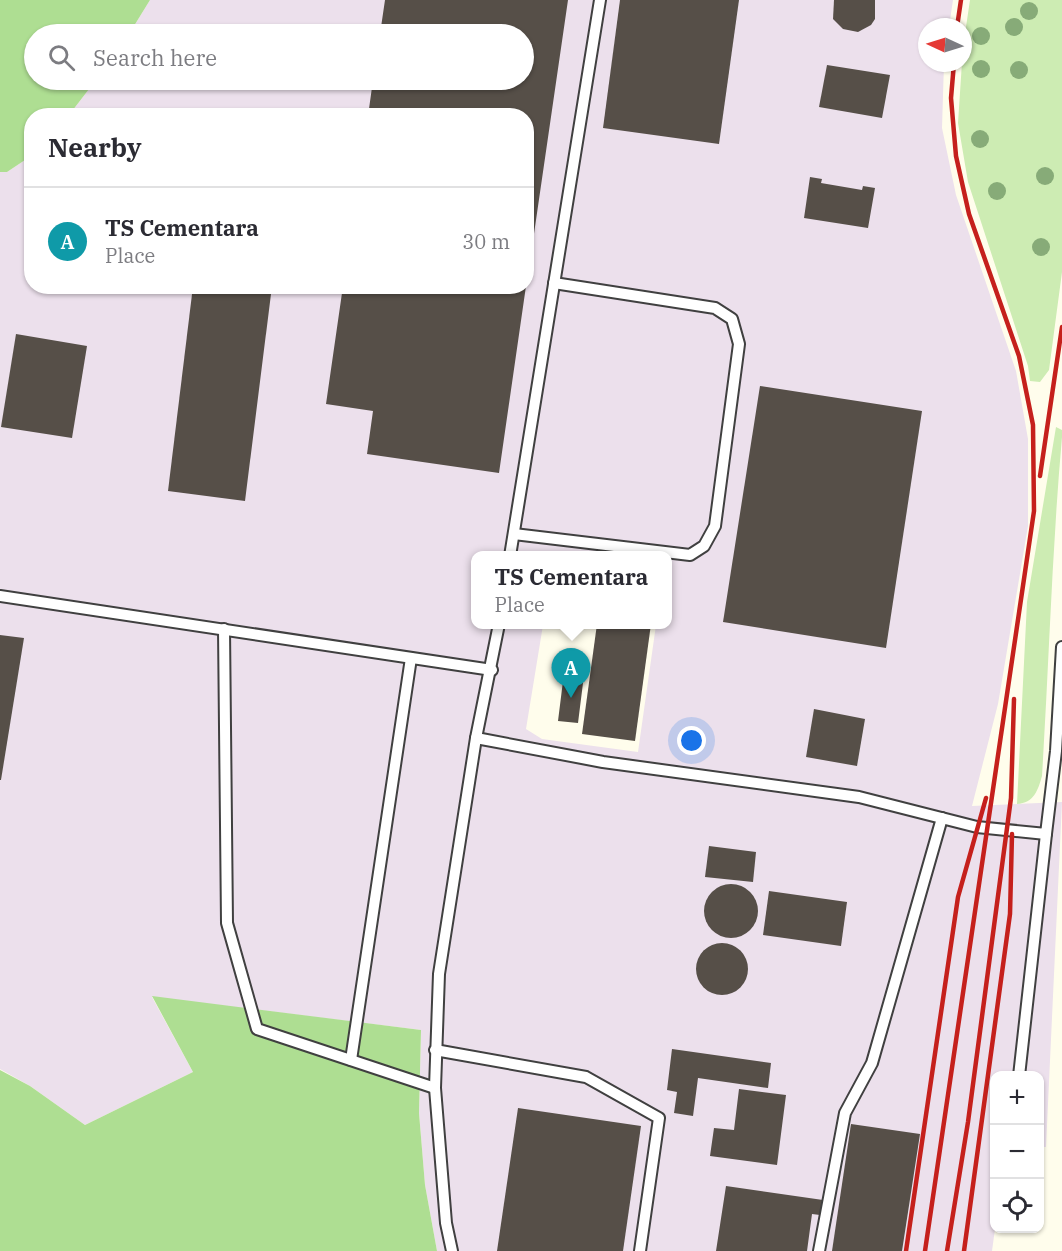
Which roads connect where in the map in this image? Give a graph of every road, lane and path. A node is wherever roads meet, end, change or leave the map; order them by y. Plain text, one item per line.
1 (600, 0) edge
2 (554, 283) junction
3 (514, 534) junction
4 (511, 551) edge
5 (656, 551) edge
6 (672, 553) edge
7 (0, 596) edge
8 (224, 629) junction
9 (498, 629) edge
10 (1062, 647) edge
11 (411, 658) junction
12 (492, 670) junction
13 (476, 738) junction
14 (942, 818) junction
15 (1046, 834) junction
16 (435, 1050) junction
17 (351, 1060) junction
18 (1020, 1071) edge
19 (435, 1088) junction
20 (452, 1251) edge
21 (640, 1251) edge
22 (819, 1251) edge

1 - 2 lane
2 - 3 lane
2 - 6 lane
3 - 4 lane
3 - 5 lane
7 - 8 lane
8 - 11 lane
8 - 17 lane
9 - 12 lane
10 - 15 lane
11 - 12 lane
11 - 17 lane
12 - 13 lane
13 - 14 lane
13 - 16 lane
14 - 15 lane
14 - 22 lane
15 - 18 lane
16 - 19 lane
16 - 21 lane
17 - 19 lane
19 - 20 lane

